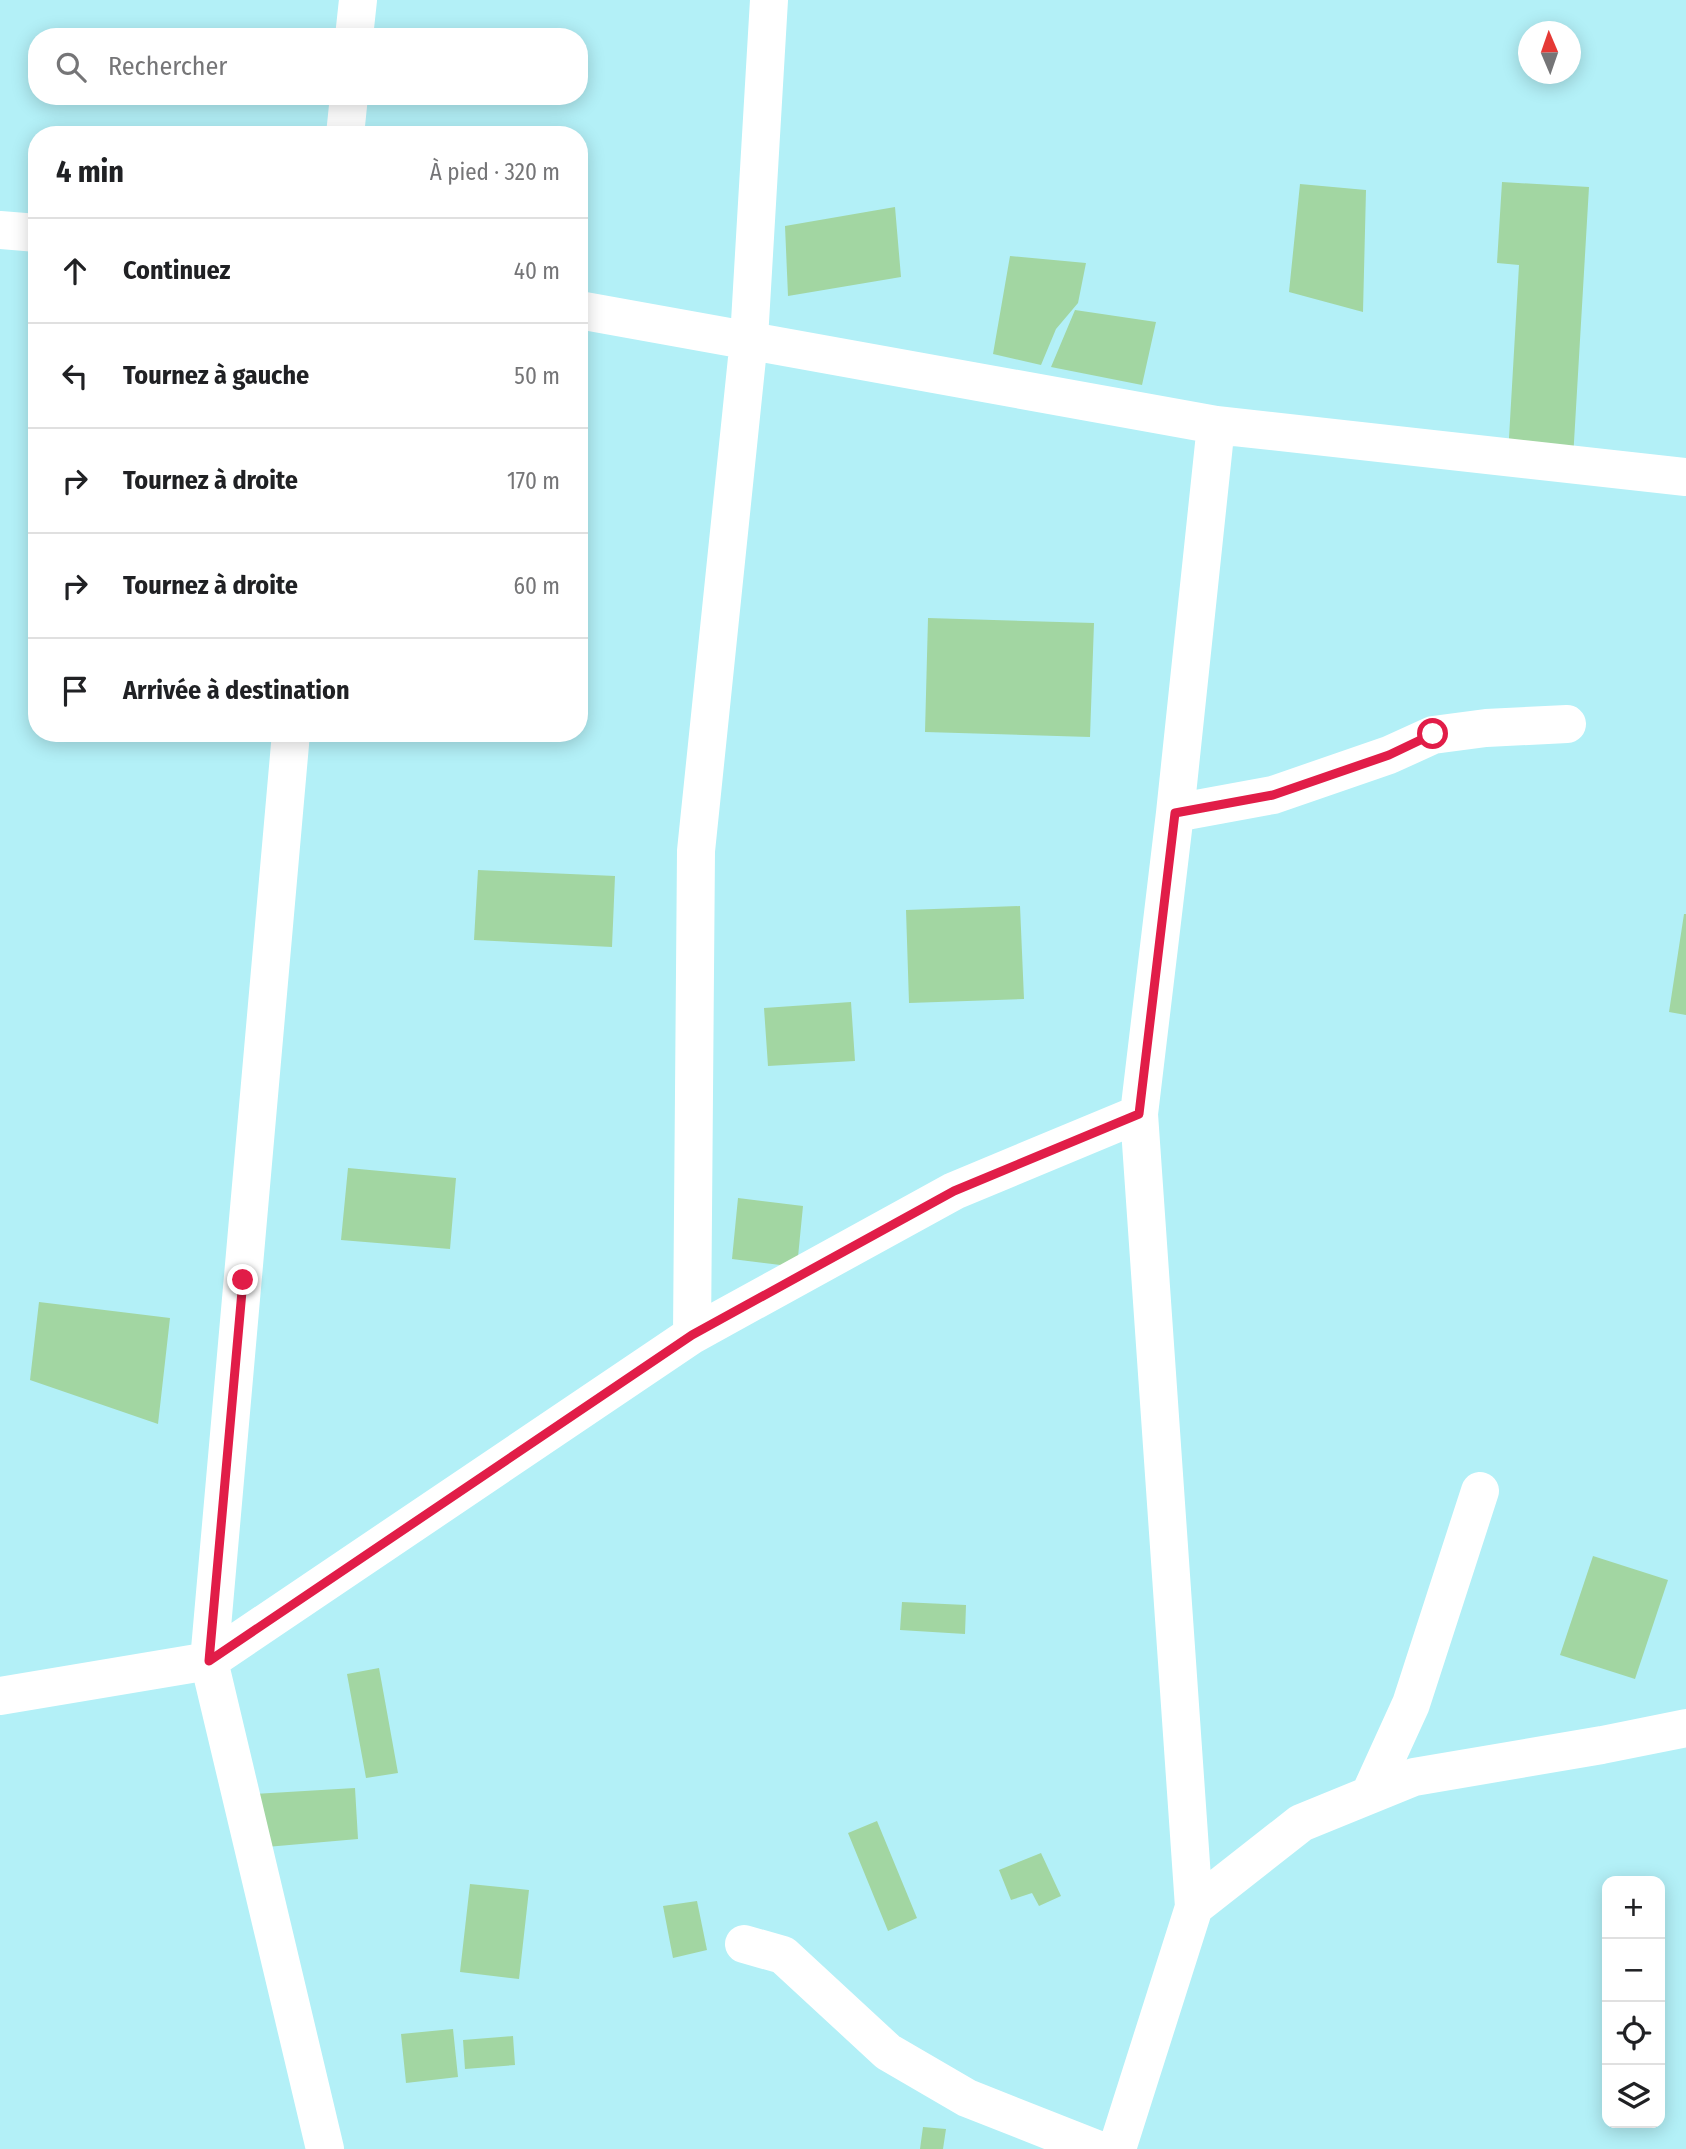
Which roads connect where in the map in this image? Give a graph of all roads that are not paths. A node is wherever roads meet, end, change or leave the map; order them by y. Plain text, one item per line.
1 (358, 0) edge
2 (768, 0) edge
3 (355, 28) edge
4 (348, 105) edge
5 (346, 126) edge
6 (0, 230) edge
7 (28, 232) edge
8 (588, 312) edge
9 (749, 340) junction
10 (1216, 425) junction
11 (1686, 477) edge
12 (1567, 724) dead end
13 (290, 742) edge
14 (1175, 813) junction
15 (1139, 1114) junction
16 (692, 1335) junction
17 (1480, 1491) dead end
18 (209, 1661) junction
19 (0, 1696) edge
20 (1686, 1728) edge
21 (1370, 1794) junction
22 (1194, 1907) junction
23 (744, 1944) dead end
24 (325, 2149) edge
25 (1096, 2149) edge
26 (1117, 2149) edge

1 - 3 street
2 - 9 street
4 - 5 street
6 - 7 street
8 - 9 street
9 - 10 street
9 - 16 street
10 - 11 street
10 - 14 street
12 - 14 street
13 - 18 street
14 - 15 street
15 - 16 street
15 - 22 street
16 - 18 street
17 - 21 street
18 - 19 street
18 - 24 street
20 - 21 street
21 - 22 street
22 - 26 street
23 - 25 street

